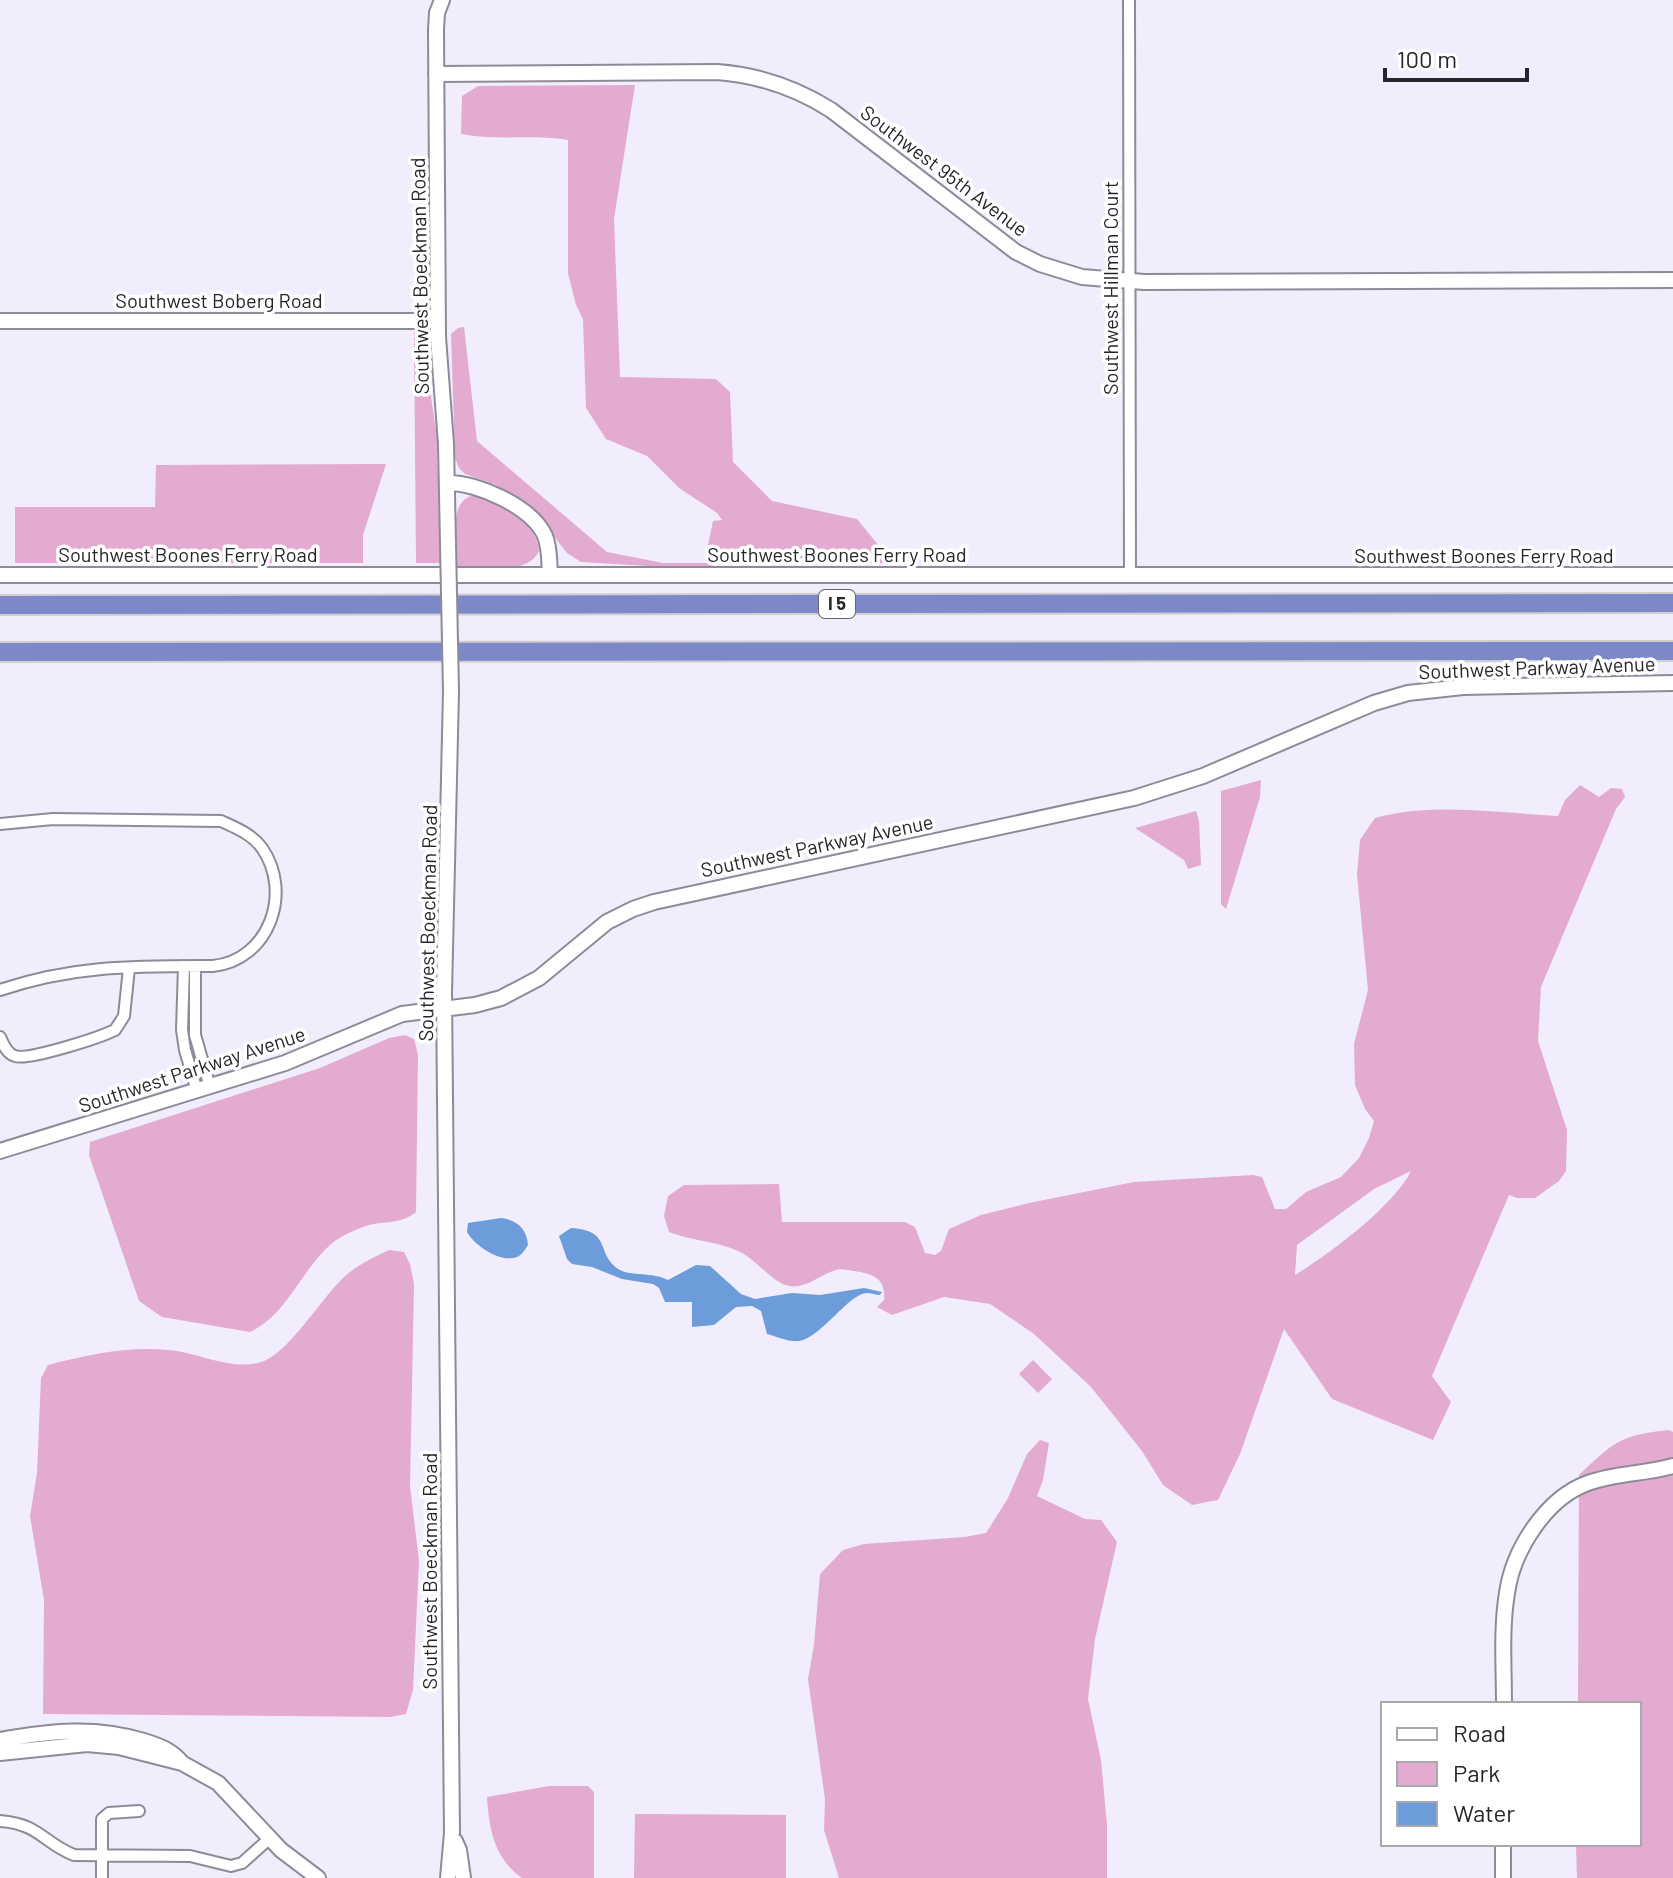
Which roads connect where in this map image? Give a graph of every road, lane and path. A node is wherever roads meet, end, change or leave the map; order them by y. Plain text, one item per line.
1 (1129, 0) edge
2 (436, 4) edge
3 (436, 74) junction
4 (1673, 280) edge
5 (1128, 282) junction
6 (0, 321) edge
7 (438, 321) junction
8 (447, 483) junction
9 (0, 575) edge
10 (550, 575) junction
11 (1673, 575) edge
12 (1130, 576) junction
13 (1673, 603) edge
14 (0, 605) edge
15 (1673, 651) edge
16 (0, 652) edge
17 (1673, 683) edge
18 (0, 824) edge
19 (190, 966) junction
20 (129, 968) junction
21 (0, 990) edge
22 (445, 1008) junction
23 (0, 1037) edge
24 (203, 1089) junction
25 (0, 1151) edge
26 (1673, 1466) edge
27 (1504, 1702) edge
28 (0, 1740) edge
29 (0, 1753) edge
30 (182, 1763) junction
31 (139, 1811) dead end
32 (0, 1821) edge
33 (452, 1833) junction
34 (270, 1838) junction
35 (1503, 1846) edge
36 (102, 1856) junction
37 (237, 1865) junction
38 (102, 1878) edge
39 (243, 1878) edge
40 (318, 1878) edge
41 (448, 1878) edge
42 (463, 1878) edge
43 (1503, 1878) edge

1 - 5 street, Southwest Hillman Court
2 - 3 street, Southwest Boeckman Road
3 - 5 street, Southwest 95th Avenue
3 - 7 street, Southwest Boeckman Road
4 - 5 street, Southwest 95th Avenue
5 - 12 street, Southwest Hillman Court
6 - 7 street, Southwest Boberg Road
7 - 8 street, Southwest Boeckman Road
8 - 10 street
8 - 22 street, Southwest Boeckman Road, bridge
9 - 10 street, Southwest Boones Ferry Road
10 - 12 street, Southwest Boones Ferry Road
11 - 12 street, Southwest Boones Ferry Road
13 - 14 highway, I 5
15 - 16 highway
17 - 22 street, Southwest Parkway Avenue
18 - 19 street
19 - 20 street
19 - 24 street
20 - 21 street
20 - 23 street
22 - 24 street, Southwest Parkway Avenue
22 - 33 street, Southwest Boeckman Road
24 - 25 street, Southwest Parkway Avenue
26 - 27 street
28 - 30 street
29 - 30 street
30 - 34 street
31 - 36 street
32 - 36 street
33 - 41 street, Southwest Boeckman Road
33 - 42 street, Southwest Boeckman Road
34 - 37 street
34 - 40 street
35 - 43 street
36 - 37 street
36 - 38 street
37 - 39 street

